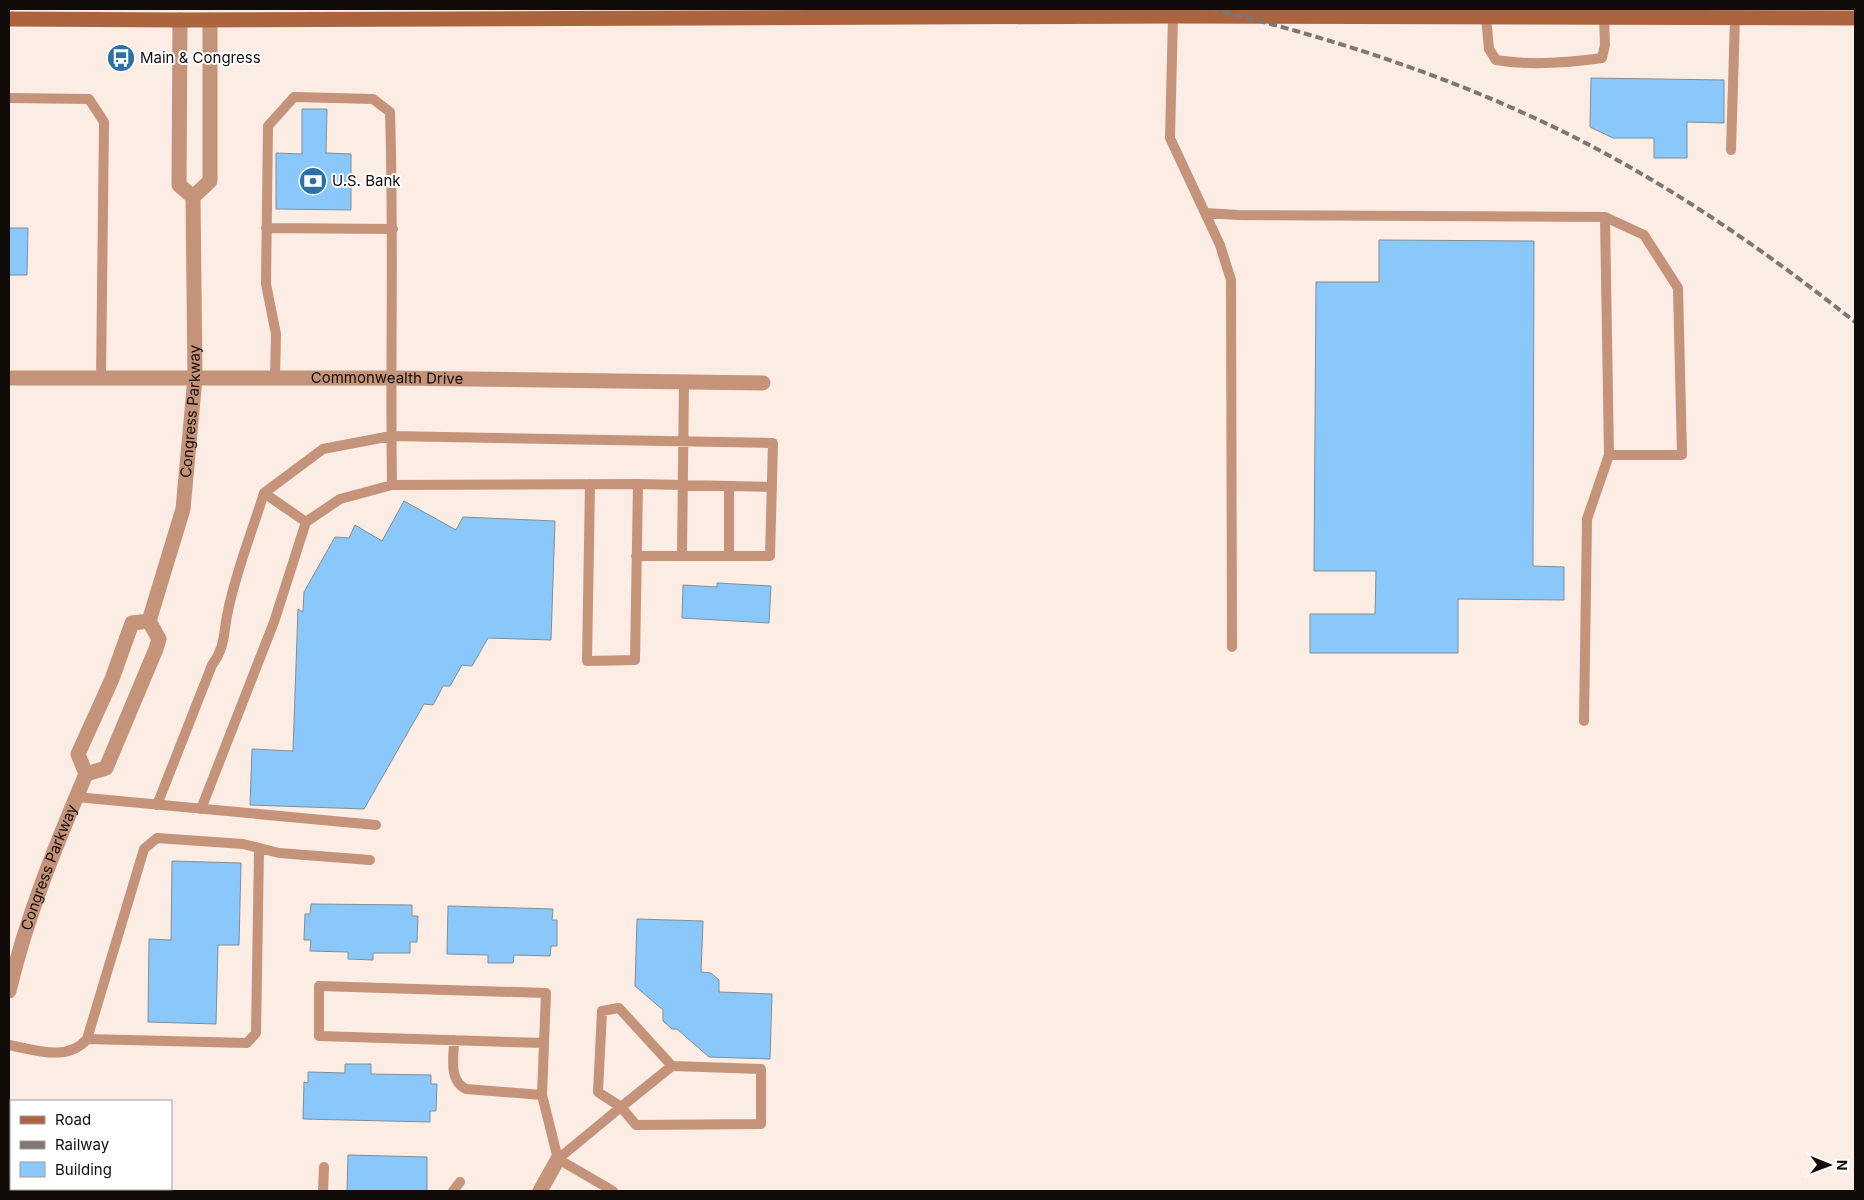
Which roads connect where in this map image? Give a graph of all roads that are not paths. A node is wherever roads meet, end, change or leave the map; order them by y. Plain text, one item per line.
1 (1173, 16) junction
2 (1486, 17) junction
3 (1604, 17) junction
4 (1735, 18) junction
5 (1855, 18) edge
6 (9, 19) edge
7 (180, 20) junction
8 (210, 20) junction
9 (9, 98) edge
10 (1731, 150) dead end
11 (194, 196) junction
12 (1205, 213) junction
13 (1605, 217) junction
14 (266, 228) junction
15 (393, 229) junction
16 (9, 378) edge
17 (101, 378) junction
18 (195, 378) junction
19 (275, 378) junction
20 (391, 378) junction
21 (684, 382) junction
22 (764, 383) dead end
23 (392, 436) junction
24 (683, 440) junction
25 (1608, 455) junction
26 (590, 484) junction
27 (638, 484) junction
28 (684, 485) junction
29 (392, 486) junction
30 (729, 486) junction
31 (772, 487) junction
32 (264, 493) junction
33 (306, 522) junction
34 (636, 556) junction
35 (682, 556) junction
36 (728, 556) junction
37 (149, 621) junction
38 (1232, 647) dead end
39 (1584, 721) dead end
40 (86, 774) junction
41 (76, 797) junction
42 (157, 805) junction
43 (201, 809) junction
44 (376, 825) dead end
45 (259, 850) junction
46 (370, 860) dead end
47 (9, 991) edge
48 (87, 1039) junction
49 (454, 1040) junction
50 (544, 1043) junction
51 (9, 1045) edge
52 (672, 1066) junction
53 (542, 1095) junction
54 (621, 1107) junction
55 (558, 1160) junction
56 (324, 1167) dead end
57 (460, 1182) dead end
58 (323, 1191) edge
59 (454, 1191) edge
60 (540, 1191) edge
61 (613, 1191) edge

1 - 2 street
1 - 8 street
1 - 12 lane
2 - 3 street
2 - 3 lane
3 - 4 street
4 - 5 street
4 - 10 lane
6 - 7 street
7 - 8 street
7 - 11 street
8 - 11 street
9 - 17 lane
11 - 18 street, Congress Parkway
12 - 13 lane
12 - 38 lane
13 - 25 lane
13 - 25 lane
14 - 15 lane
14 - 15 lane
14 - 19 lane
15 - 20 lane
16 - 17 street, Commonwealth Drive
17 - 18 street, Commonwealth Drive
18 - 19 street, Commonwealth Drive
18 - 37 street, Congress Parkway
19 - 20 street, Commonwealth Drive
20 - 21 street, Commonwealth Drive
20 - 23 lane
21 - 22 street, Commonwealth Drive
21 - 24 lane
23 - 24 lane
23 - 29 lane
23 - 32 lane
24 - 28 lane
24 - 31 lane
25 - 39 lane
26 - 27 lane
26 - 29 lane
26 - 34 lane
27 - 28 lane
27 - 34 lane
28 - 30 lane
28 - 35 lane
29 - 33 lane
30 - 31 lane
30 - 36 lane
31 - 36 lane
32 - 33 lane
32 - 42 lane
33 - 43 lane
34 - 35 lane
35 - 36 lane
37 - 40 street
37 - 40 street
40 - 41 street, Congress Parkway
41 - 42 lane
41 - 47 street, Congress Parkway
42 - 43 lane
43 - 44 lane
45 - 46 lane
45 - 48 lane
45 - 48 lane
48 - 51 lane
49 - 50 lane
49 - 50 lane
49 - 53 lane
50 - 53 lane
52 - 54 lane
52 - 54 lane
52 - 54 lane
53 - 55 lane
54 - 55 lane
55 - 60 street
55 - 61 lane
56 - 58 lane
57 - 59 lane

